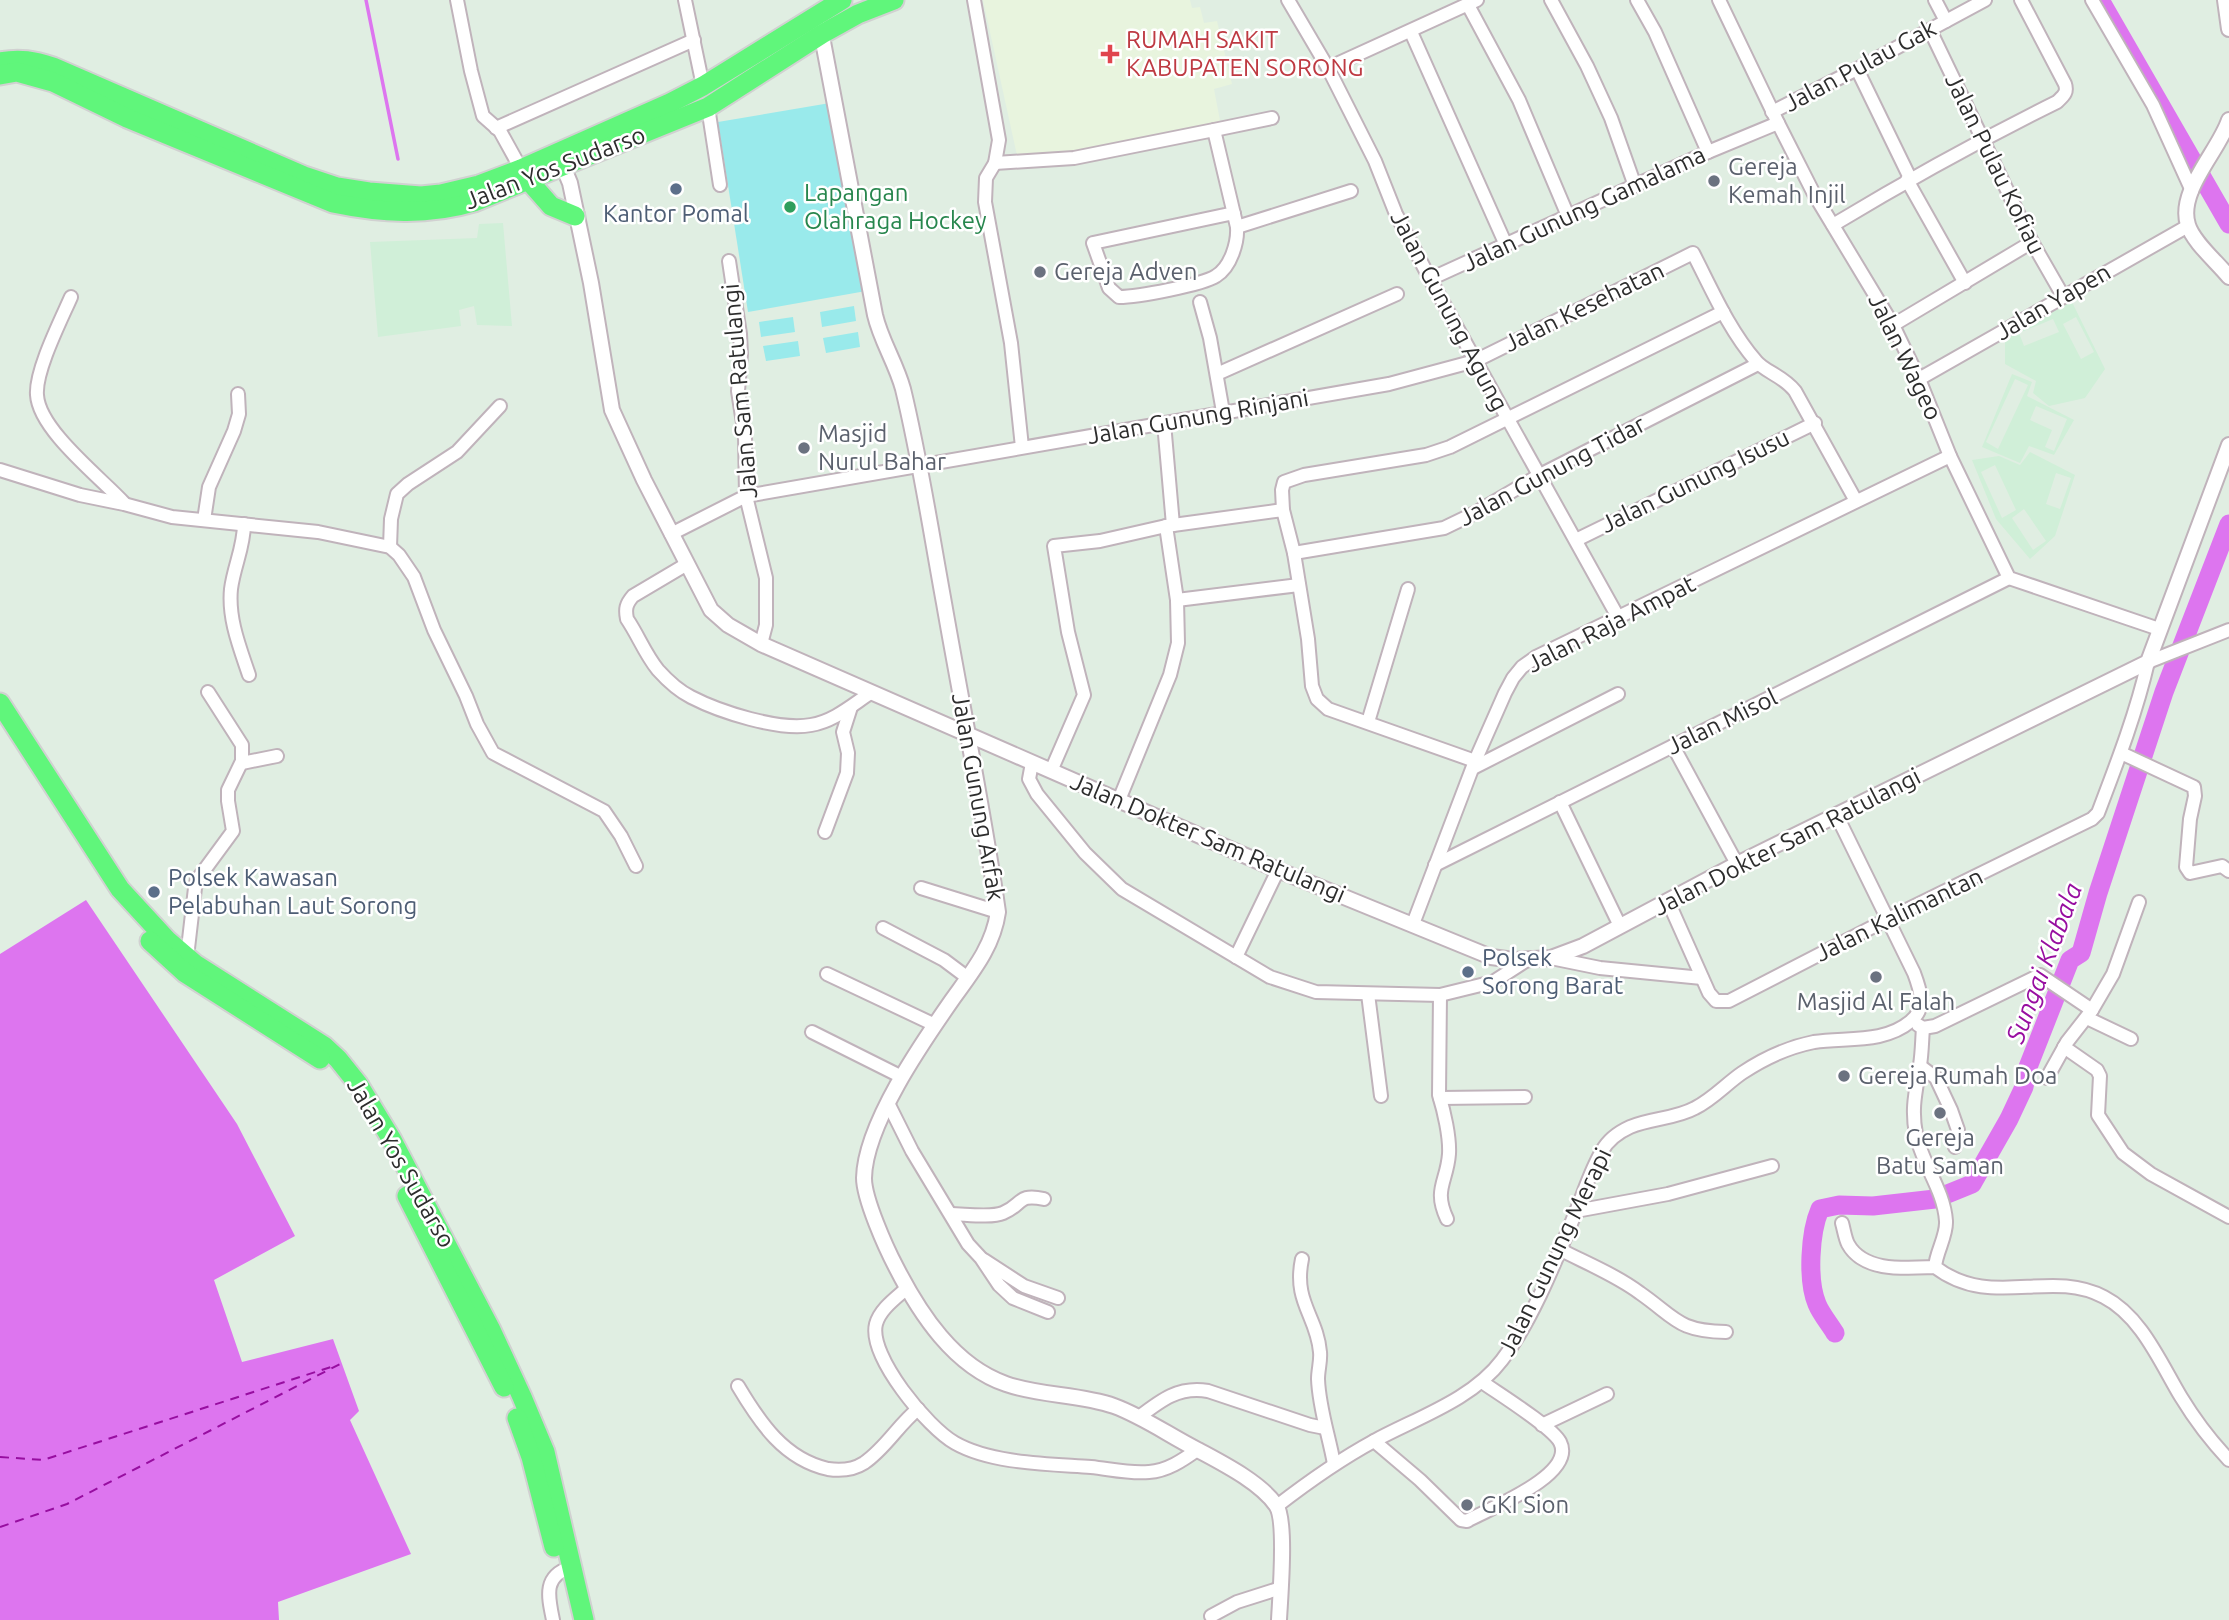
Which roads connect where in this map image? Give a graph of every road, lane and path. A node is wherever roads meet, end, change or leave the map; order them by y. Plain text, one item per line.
1 (457, 0) edge
2 (685, 0) edge
3 (842, 0) edge
4 (894, 0) edge
5 (974, 0) edge
6 (1289, 0) edge
7 (1551, 0) edge
8 (1637, 0) edge
9 (1719, 0) edge
10 (1936, 0) edge
11 (1985, 0) edge
12 (2021, 0) edge
13 (2092, 0) edge
14 (2225, 0) edge
15 (1473, 2) edge
16 (1946, 21) junction
17 (819, 24) junction
18 (2229, 29) edge
19 (1930, 30) junction
20 (1411, 32) junction
21 (694, 40) junction
22 (0, 62) edge
23 (1328, 68) junction
24 (1857, 69) junction
25 (0, 75) edge
26 (704, 86) junction
27 (708, 107) junction
28 (1272, 118) dead end
29 (1775, 118) junction
30 (2229, 120) edge
31 (170, 128) junction
32 (496, 128) junction
33 (1210, 131) junction
34 (1982, 139) junction
35 (1708, 152) junction
36 (561, 161) junction
37 (995, 163) junction
38 (525, 175) junction
39 (1909, 179) junction
40 (2195, 185) junction
41 (720, 186) dead end
42 (1635, 186) junction
43 (1351, 191) dead end
44 (1234, 213) junction
45 (575, 216) junction
46 (1568, 216) junction
47 (1833, 225) junction
48 (2188, 226) junction
49 (1237, 227) junction
50 (2032, 242) junction
51 (1506, 245) junction
52 (729, 261) dead end
53 (2229, 277) edge
54 (1430, 279) junction
55 (1965, 283) junction
56 (1397, 294) dead end
57 (2063, 296) junction
58 (71, 297) dead end
59 (1200, 302) dead end
60 (1723, 312) junction
61 (1893, 325) junction
62 (1475, 361) junction
63 (1758, 364) junction
64 (1217, 374) junction
65 (1919, 379) junction
66 (238, 394) dead end
67 (500, 406) dead end
68 (1223, 412) junction
69 (1507, 417) junction
70 (1164, 423) junction
71 (1815, 423) junction
72 (2229, 445) edge
73 (1022, 447) junction
74 (1950, 456) junction
75 (918, 464) junction
76 (0, 470) edge
77 (1538, 476) junction
78 (746, 496) junction
79 (1856, 501) junction
80 (124, 503) junction
81 (1283, 510) junction
82 (204, 520) junction
83 (244, 524) junction
84 (1170, 526) junction
85 (671, 534) junction
86 (1576, 540) junction
87 (390, 547) junction
88 (1294, 552) junction
89 (687, 564) junction
90 (2009, 578) junction
91 (1299, 584) junction
92 (1408, 589) dead end
93 (1177, 600) junction
94 (1618, 617) junction
95 (2159, 629) junction
96 (2229, 630) edge
97 (761, 644) junction
98 (2148, 662) junction
99 (249, 675) dead end
100 (208, 692) dead end
101 (872, 692) junction
102 (1618, 694) dead end
103 (0, 703) edge
104 (851, 707) junction
105 (0, 720) edge
106 (1368, 722) junction
107 (968, 735) junction
108 (1673, 746) junction
109 (277, 756) dead end
110 (2126, 756) junction
111 (242, 763) junction
112 (1032, 763) junction
113 (1474, 764) junction
114 (1051, 771) junction
115 (1119, 800) junction
116 (1560, 802) junction
117 (1837, 816) junction
118 (825, 832) dead end
119 (1737, 864) junction
120 (1435, 865) junction
121 (636, 866) dead end
122 (1278, 870) junction
123 (2229, 871) edge
124 (921, 888) dead end
125 (1668, 901) junction
126 (2138, 902) dead end
127 (998, 912) junction
128 (1888, 919) junction
129 (1413, 924) junction
130 (1620, 926) junction
131 (883, 928) dead end
132 (187, 957) junction
133 (1237, 957) junction
134 (1551, 958) junction
135 (1527, 960) junction
136 (827, 974) dead end
137 (968, 978) junction
138 (1702, 978) junction
139 (1368, 995) junction
140 (1440, 995) junction
141 (2089, 1014) junction
142 (1918, 1024) junction
143 (935, 1025) junction
144 (812, 1032) dead end
145 (2132, 1039) dead end
146 (2064, 1047) junction
147 (334, 1063) junction
148 (1920, 1066) junction
149 (902, 1077) junction
150 (2047, 1078) dead end
151 (1381, 1096) dead end
152 (1525, 1097) dead end
153 (1440, 1098) junction
154 (888, 1103) junction
155 (1955, 1147) dead end
156 (1772, 1166) dead end
157 (1044, 1199) dead end
158 (1576, 1211) junction
159 (951, 1214) junction
160 (2229, 1217) edge
161 (1447, 1219) dead end
162 (1842, 1223) dead end
163 (1559, 1248) junction
164 (981, 1258) junction
165 (1302, 1259) dead end
166 (1935, 1268) junction
167 (907, 1288) junction
168 (1058, 1298) dead end
169 (1048, 1312) dead end
170 (1726, 1332) dead end
171 (1482, 1382) junction
172 (738, 1386) dead end
173 (1607, 1394) dead end
174 (918, 1409) junction
175 (1139, 1417) junction
176 (1542, 1425) junction
177 (1325, 1428) junction
178 (1374, 1441) junction
179 (1197, 1450) junction
180 (2229, 1460) edge
181 (1334, 1464) junction
182 (1277, 1506) junction
183 (566, 1569) junction
184 (1281, 1588) junction
185 (1211, 1616) dead end
186 (553, 1620) edge
187 (571, 1620) edge
188 (584, 1620) edge
189 (1279, 1620) edge

1 - 32 street
2 - 21 street
3 - 17 highway, Jalan Yos Sudarso
4 - 17 highway, Jalan Yos Sudarso
5 - 37 street
6 - 23 street, Jalan Gunung Agung
7 - 42 street
8 - 35 street
9 - 29 street, Jalan Wageo
10 - 16 street
11 - 16 street, Jalan Pulau Gak
12 - 34 street
13 - 40 street
14 - 18 street
15 - 20 street
15 - 46 street
16 - 19 street, Jalan Pulau Gak
17 - 26 highway, Jalan Yos Sudarso
17 - 27 highway, Jalan Yos Sudarso
17 - 75 street, Jalan Gunung Arfak
19 - 24 street, Jalan Pulau Gak
19 - 34 street, Jalan Pulau Kofiau
20 - 23 street
20 - 51 street
21 - 26 street
21 - 32 street
22 - 31 highway, Jalan Yos Sudarso
23 - 54 street, Jalan Gunung Agung
24 - 29 street, Jalan Pulau Gak
24 - 39 street
25 - 31 highway, Jalan Yos Sudarso
26 - 36 highway, Jalan Yos Sudarso
27 - 36 highway, Jalan Yos Sudarso
27 - 41 street
28 - 33 street
29 - 35 street, Jalan Gunung Gamalama
29 - 47 street, Jalan Wageo
30 - 40 street
31 - 38 highway, Jalan Yos Sudarso
32 - 38 street
33 - 37 street
33 - 44 street
34 - 39 street
34 - 50 street, Jalan Pulau Kofiau
35 - 42 street, Jalan Gunung Gamalama
36 - 38 highway, Jalan Yos Sudarso
36 - 45 street, Jalan Dokter Sam Ratulangi
37 - 73 street
38 - 45 highway
39 - 47 street
39 - 55 street
40 - 48 street
42 - 46 street, Jalan Gunung Gamalama
43 - 49 street
44 - 49 street
44 - 49 street
45 - 85 street, Jalan Dokter Sam Ratulangi
46 - 51 street, Jalan Gunung Gamalama
47 - 61 street, Jalan Wageo
48 - 53 street
48 - 57 street, Jalan Yapen
50 - 55 street
50 - 57 street, Jalan Pulau Kofiau
51 - 54 street, Jalan Gunung Gamalama
52 - 78 street, Jalan Sam Ratulangi
54 - 62 street, Jalan Gunung Agung
55 - 61 street
56 - 64 street
57 - 65 street, Jalan Yapen
58 - 80 street
59 - 64 street
60 - 62 street, Jalan Kesehatan
60 - 63 street
60 - 69 street
61 - 65 street, Jalan Wageo
62 - 68 street, Jalan Gunung Rinjani
62 - 69 street, Jalan Gunung Agung
63 - 71 street
63 - 77 street, Jalan Gunung Tidar
64 - 68 street
65 - 74 street, Jalan Wageo
66 - 82 street
67 - 87 street
68 - 70 street, Jalan Gunung Rinjani
69 - 77 street, Jalan Gunung Agung
69 - 81 street
70 - 73 street, Jalan Gunung Rinjani
70 - 84 street
71 - 79 street
71 - 86 street, Jalan Gunung Isusu
72 - 95 street
73 - 75 street, Jalan Gunung Rinjani
74 - 79 street, Jalan Raja Ampat
74 - 90 street, Jalan Wageo
75 - 78 street, Jalan Gunung Rinjani
75 - 107 street, Jalan Gunung Arfak
76 - 80 street
77 - 86 street, Jalan Gunung Agung
77 - 88 street, Jalan Gunung Tidar
78 - 85 street, Jalan Gunung Rinjani
78 - 97 street, Jalan Sam Ratulangi
79 - 94 street, Jalan Raja Ampat
80 - 82 street
81 - 84 street
81 - 88 street
82 - 83 street
83 - 87 street
83 - 99 street
84 - 93 street
84 - 114 street
85 - 89 street, Jalan Dokter Sam Ratulangi
86 - 94 street, Jalan Gunung Agung
87 - 121 street
88 - 91 street
89 - 97 street, Jalan Dokter Sam Ratulangi
89 - 104 street
90 - 95 street
90 - 108 street, Jalan Misol
91 - 93 street
91 - 106 street
92 - 106 street
93 - 115 street
94 - 113 street, Jalan Raja Ampat
95 - 98 street
96 - 98 street
97 - 101 street, Jalan Dokter Sam Ratulangi
98 - 110 street, Jalan Kalimantan
98 - 117 street, Jalan Dokter Sam Ratulangi
100 - 111 street
101 - 104 street
101 - 107 street, Jalan Dokter Sam Ratulangi
102 - 113 street
103 - 132 highway, Jalan Yos Sudarso
104 - 118 street
105 - 147 highway, Jalan Yos Sudarso
106 - 113 street
107 - 112 street, Jalan Dokter Sam Ratulangi
107 - 127 street, Jalan Gunung Arfak
108 - 116 street, Jalan Misol
108 - 119 street
109 - 111 street
110 - 123 street
110 - 128 street, Jalan Kalimantan
111 - 132 street
112 - 114 street, Jalan Dokter Sam Ratulangi
112 - 133 street
113 - 120 street, Jalan Raja Ampat
114 - 115 street, Jalan Dokter Sam Ratulangi
115 - 122 street, Jalan Dokter Sam Ratulangi
116 - 120 street, Jalan Misol
116 - 130 street
117 - 119 street, Jalan Dokter Sam Ratulangi
117 - 128 street
119 - 125 street, Jalan Dokter Sam Ratulangi
120 - 129 street, Jalan Raja Ampat
122 - 129 street, Jalan Dokter Sam Ratulangi
122 - 133 street
124 - 127 street
125 - 130 street, Jalan Dokter Sam Ratulangi
125 - 138 street
126 - 141 street
127 - 137 street, Jalan Gunung Arfak
128 - 138 street, Jalan Kalimantan
128 - 142 street
129 - 135 street, Jalan Dokter Sam Ratulangi
130 - 134 street, Jalan Dokter Sam Ratulangi
131 - 137 street
132 - 147 highway, Jalan Yos Sudarso
133 - 139 street
134 - 135 street, Jalan Dokter Sam Ratulangi
134 - 138 street
135 - 140 street
136 - 143 street
137 - 143 street, Jalan Gunung Arfak
139 - 140 street
139 - 151 street
140 - 153 street
141 - 142 street, Jalan Gunung Merapi
141 - 145 street
141 - 146 street
142 - 148 street
142 - 158 street, Jalan Gunung Merapi
143 - 149 street, Jalan Gunung Arfak
144 - 149 street
146 - 150 street
146 - 160 street
147 - 183 highway, Jalan Yos Sudarso
148 - 155 street
148 - 166 street
149 - 154 street, Jalan Gunung Arfak
152 - 153 street
153 - 161 street
154 - 159 street
154 - 167 street, Jalan Gunung Arfak
156 - 158 street
157 - 159 street
158 - 163 street, Jalan Gunung Merapi
159 - 164 street
162 - 166 street
163 - 170 street
163 - 171 street, Jalan Gunung Merapi
164 - 168 street
164 - 169 street
165 - 177 street
166 - 180 street
167 - 174 street
167 - 175 street, Jalan Gunung Arfak
171 - 176 street
171 - 178 street, Jalan Gunung Merapi
172 - 174 street
173 - 176 street
174 - 179 street
175 - 177 street
175 - 179 street, Jalan Gunung Arfak
176 - 178 street
177 - 181 street
178 - 181 street, Jalan Gunung Merapi
179 - 182 street, Jalan Gunung Arfak
181 - 182 street, Jalan Gunung Merapi
182 - 184 street
183 - 186 street
183 - 187 highway, Jalan Yos Sudarso
183 - 188 highway, Jalan Yos Sudarso
184 - 185 street
184 - 189 street

